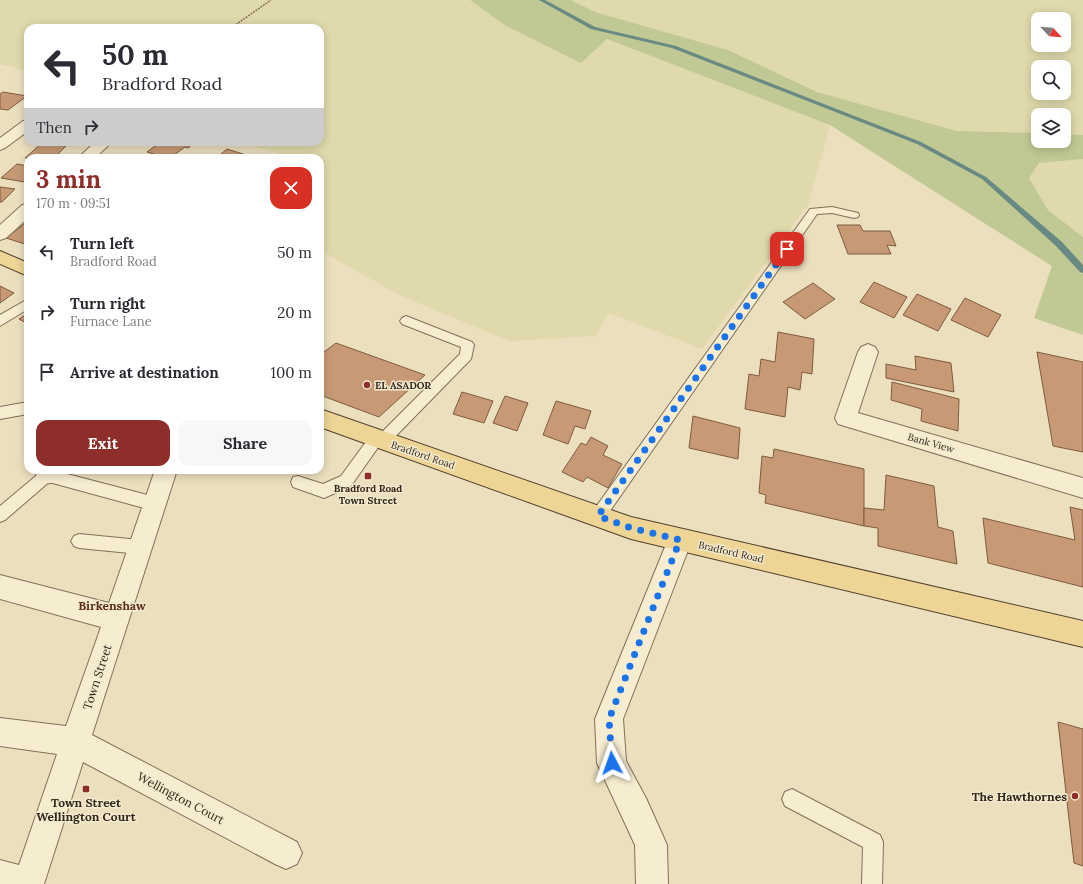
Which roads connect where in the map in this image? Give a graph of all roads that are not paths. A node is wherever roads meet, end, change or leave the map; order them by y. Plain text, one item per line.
1 (24, 127) edge
2 (0, 145) edge
3 (100, 146) edge
4 (90, 154) edge
5 (24, 213) edge
6 (854, 215) dead end
7 (0, 234) edge
8 (0, 257) edge
9 (24, 268) edge
10 (24, 306) edge
11 (0, 321) edge
12 (406, 321) dead end
13 (868, 352) dead end
14 (24, 409) edge
15 (0, 413) edge
16 (324, 419) edge
17 (379, 440) junction
18 (48, 474) edge
19 (57, 474) edge
20 (165, 474) edge
21 (298, 482) dead end
22 (1083, 488) edge
23 (155, 504) junction
24 (0, 515) edge
25 (598, 516) junction
26 (680, 540) junction
27 (79, 541) dead end
28 (140, 547) junction
29 (0, 587) edge
30 (116, 618) junction
31 (1083, 634) edge
32 (0, 732) edge
33 (76, 742) junction
34 (792, 799) dead end
35 (286, 853) dead end
36 (19, 881) edge
37 (652, 884) edge
38 (872, 884) edge

1 - 2 street
3 - 4 street
5 - 7 street
6 - 25 lane
8 - 9 main road
10 - 11 lane
12 - 17 lane
13 - 22 street, Bank View
14 - 15 lane
16 - 17 main road, Bradford Road
17 - 21 lane
17 - 25 main road, Bradford Road
18 - 24 lane
19 - 23 lane
20 - 23 street, Town Street
23 - 28 street, Town Street
25 - 26 main road, Bradford Road
26 - 31 main road, Bradford Road
26 - 37 street
27 - 28 lane
28 - 30 street, Town Street
29 - 30 street
30 - 33 street, Town Street
32 - 33 street
33 - 35 street, Wellington Court
33 - 36 street, Town Street
34 - 38 lane

